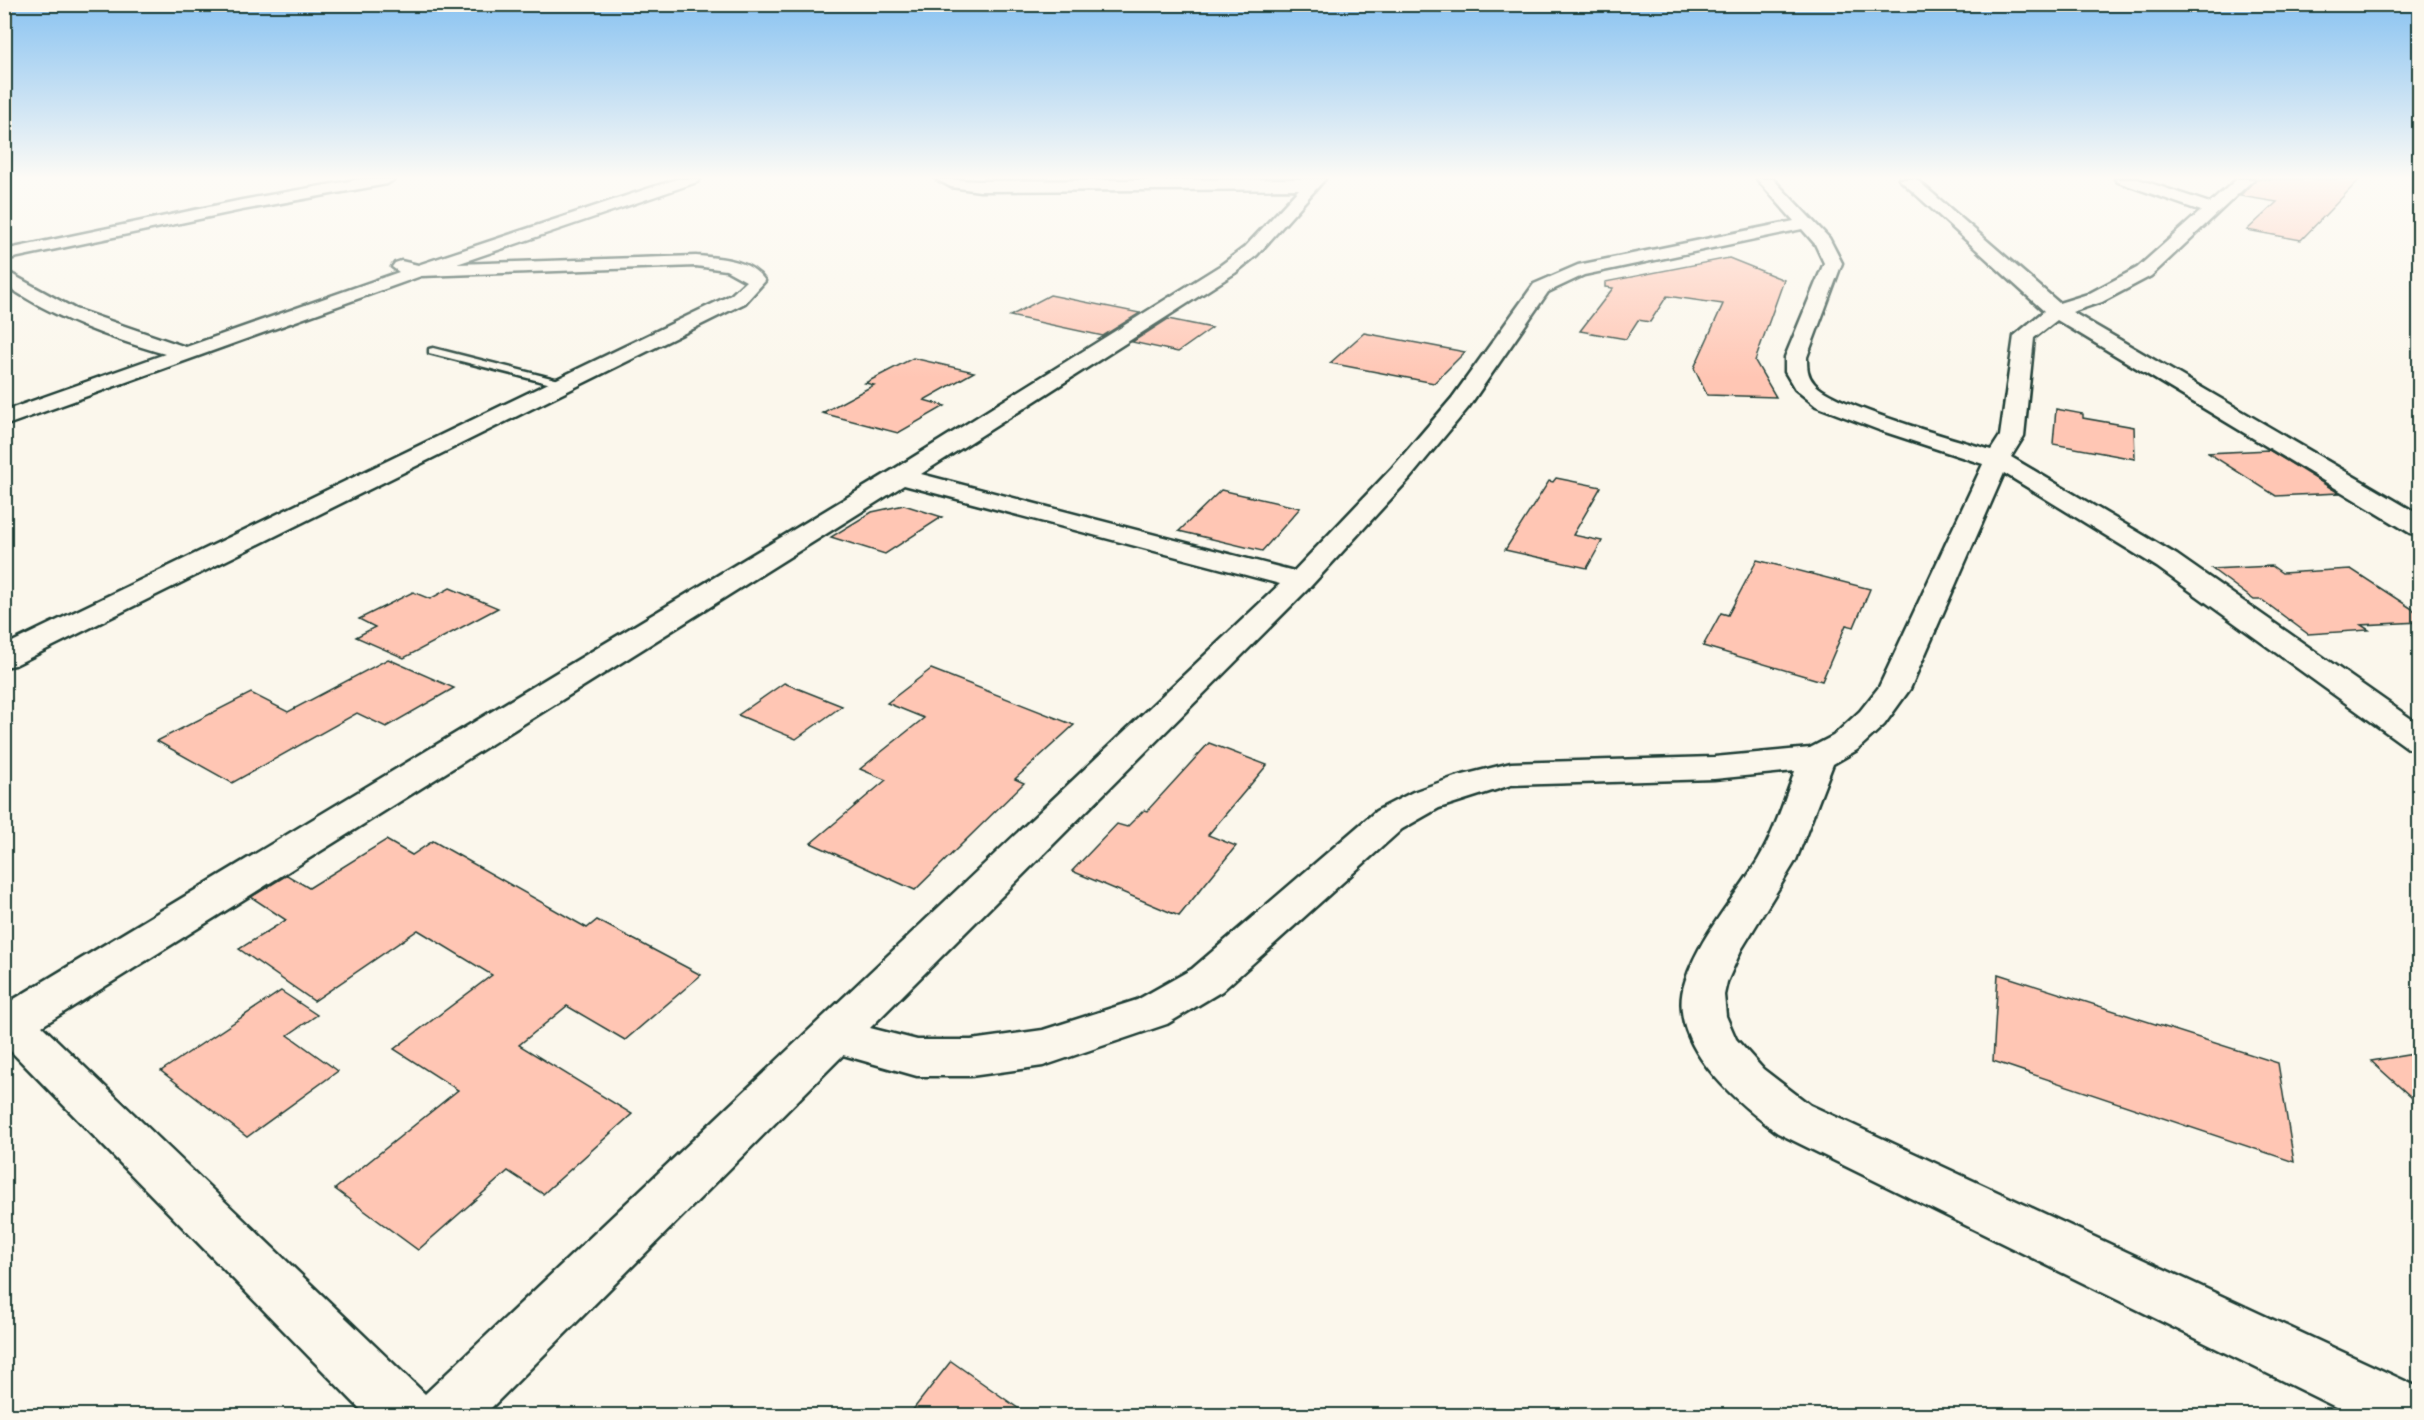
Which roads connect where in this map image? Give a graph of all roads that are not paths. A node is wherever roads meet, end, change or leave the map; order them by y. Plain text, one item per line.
1 (51, 245) edge
2 (478, 245) edge
3 (484, 245) edge
4 (1256, 245) edge
5 (1702, 245) edge
6 (1824, 245) edge
7 (1982, 245) edge
8 (2173, 245) edge
9 (4, 255) edge
10 (410, 269) junction
11 (4, 275) edge
12 (2056, 311) junction
13 (178, 351) junction
14 (433, 351) dead end
15 (563, 384) junction
16 (4, 407) edge
17 (4, 419) edge
18 (1997, 460) junction
19 (900, 477) junction
20 (2420, 527) edge
21 (1300, 581) junction
22 (4, 658) edge
23 (2420, 741) edge
24 (1818, 758) junction
25 (8, 1020) edge
26 (832, 1035) junction
27 (407, 1416) edge
28 (443, 1416) edge
29 (2416, 1416) edge

1 - 9 street
2 - 10 street
3 - 10 street
4 - 19 street
5 - 21 street
6 - 18 street
7 - 12 street
8 - 12 street
10 - 13 street
10 - 15 street
11 - 13 street
12 - 18 street
12 - 20 street
13 - 16 street
13 - 17 street
14 - 15 lane
15 - 22 street
18 - 23 street
18 - 24 street
19 - 21 street
19 - 25 street
21 - 26 street
24 - 26 street
24 - 29 street
25 - 27 street
26 - 28 street

